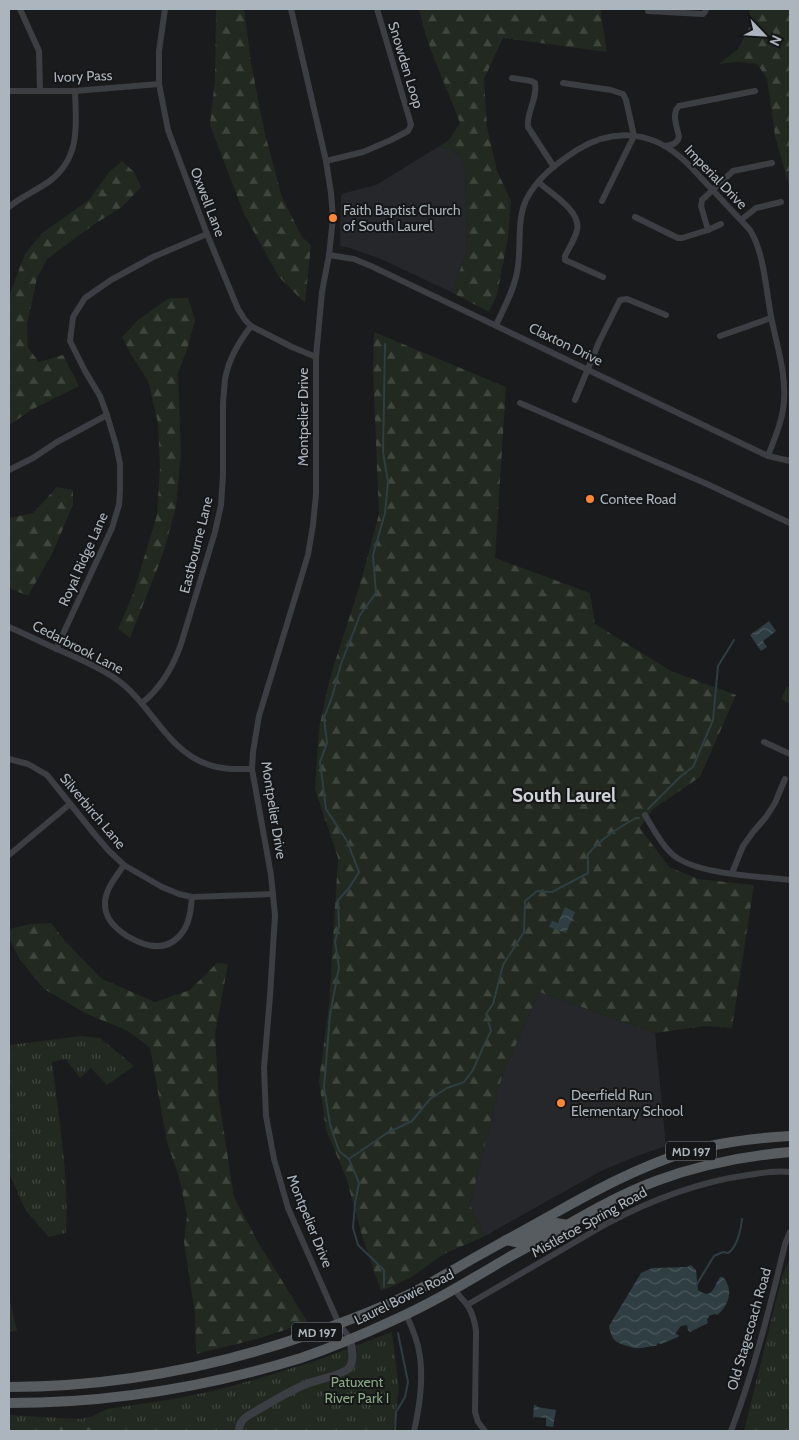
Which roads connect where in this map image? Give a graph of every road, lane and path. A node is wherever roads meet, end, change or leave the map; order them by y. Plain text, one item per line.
1 (20, 9) edge
2 (165, 9) edge
3 (291, 9) edge
4 (377, 9) edge
5 (648, 11) dead end
6 (705, 11) edge
7 (512, 78) dead end
8 (159, 84) junction
9 (563, 84) dead end
10 (40, 90) junction
11 (9, 91) edge
12 (75, 91) junction
13 (755, 91) dead end
14 (634, 136) junction
15 (665, 146) junction
16 (326, 161) junction
17 (772, 163) dead end
18 (554, 166) junction
19 (538, 182) junction
20 (712, 190) junction
21 (602, 201) dead end
22 (781, 202) dead end
23 (9, 207) edge
24 (635, 217) dead end
25 (741, 220) junction
26 (721, 224) dead end
27 (708, 230) junction
28 (207, 234) junction
29 (329, 255) junction
30 (603, 277) dead end
31 (666, 315) dead end
32 (772, 318) junction
33 (496, 325) junction
34 (251, 326) junction
35 (720, 336) dead end
36 (316, 357) junction
37 (588, 369) junction
38 (575, 400) dead end
39 (520, 403) dead end
40 (107, 415) junction
41 (768, 456) junction
42 (790, 461) edge
43 (9, 470) edge
44 (790, 523) edge
45 (9, 627) edge
46 (56, 649) junction
47 (142, 703) junction
48 (764, 742) dead end
49 (790, 754) edge
50 (9, 759) edge
51 (252, 769) junction
52 (785, 780) dead end
53 (70, 804) junction
54 (645, 815) dead end
55 (9, 855) edge
56 (124, 866) junction
57 (732, 873) junction
58 (790, 880) edge
59 (273, 894) junction
60 (192, 896) junction
61 (790, 1136) edge
62 (790, 1152) edge
63 (790, 1172) edge
64 (568, 1225) junction
65 (790, 1232) edge
66 (506, 1240) junction
67 (454, 1289) junction
68 (467, 1305) junction
69 (406, 1314) junction
70 (339, 1324) junction
71 (350, 1338) junction
72 (9, 1387) edge
73 (9, 1403) edge
74 (240, 1428) edge
75 (414, 1431) edge
76 (485, 1431) edge
77 (731, 1431) edge

1 - 10 street
2 - 8 street, Oxwell Lane
3 - 16 street, Montpelier Drive
4 - 16 street, Snowden Loop
5 - 6 street
7 - 18 street
8 - 12 street, Ivory Pass
8 - 28 street, Oxwell Lane
9 - 14 street
10 - 11 street, Ivory Pass
10 - 12 street, Ivory Pass
12 - 23 street
13 - 15 street
14 - 15 street, Imperial Drive
14 - 18 street, Imperial Drive
14 - 21 street
15 - 20 street, Imperial Drive
16 - 29 street, Montpelier Drive
17 - 20 street
18 - 19 street, Imperial Drive
19 - 30 street
19 - 33 street, Imperial Drive
20 - 25 street, Imperial Drive
20 - 27 street
22 - 25 street
24 - 27 street
25 - 32 street, Imperial Drive
26 - 27 street
28 - 34 street, Oxwell Lane
28 - 40 street, Royal Ridge Lane
29 - 33 street, Claxton Drive
29 - 36 street, Montpelier Drive
31 - 37 street
32 - 35 street
32 - 41 street, Imperial Drive
33 - 37 street, Claxton Drive
34 - 36 street, Oxwell Lane
34 - 47 street, Eastbourne Lane
36 - 51 street, Montpelier Drive
37 - 38 street
37 - 41 street, Claxton Drive
39 - 44 street
40 - 43 street
40 - 46 street, Royal Ridge Lane
41 - 42 street, Claxton Drive
45 - 46 street, Cedarbrook Lane
46 - 47 street, Cedarbrook Lane
47 - 51 street, Cedarbrook Lane
48 - 49 street
50 - 53 street, Silverbirch Lane
51 - 59 street, Montpelier Drive
52 - 57 street
53 - 55 street
53 - 56 street, Silverbirch Lane
54 - 57 street
56 - 60 street, Silverbirch Lane
56 - 60 street
57 - 58 street
59 - 60 street, Silverbirch Lane
59 - 70 street, Montpelier Drive
61 - 66 main road, Laurel Bowie Road / MD 197
62 - 64 main road, Laurel Bowie Road / MD 197
63 - 68 street, Mistletoe Spring Road
64 - 66 main road
64 - 67 main road, Laurel Bowie Road / MD 197
65 - 77 street, Old Stagecoach Road
66 - 70 main road, Laurel Bowie Road / MD 197
67 - 68 street
67 - 69 main road, Laurel Bowie Road / MD 197
68 - 76 street
69 - 71 main road, Laurel Bowie Road / MD 197
69 - 75 street
70 - 71 street, Montpelier Drive
70 - 72 main road, Laurel Bowie Road / MD 197
71 - 73 main road, Laurel Bowie Road / MD 197
71 - 74 street

